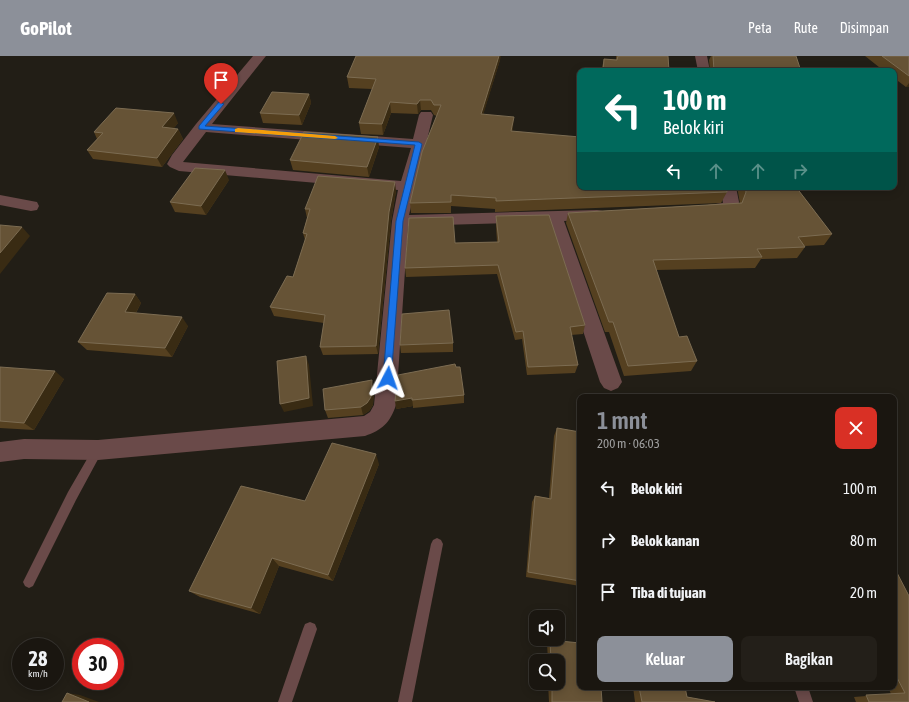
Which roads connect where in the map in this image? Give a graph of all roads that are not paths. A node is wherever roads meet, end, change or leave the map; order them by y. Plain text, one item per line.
1 (260, 56) edge
2 (701, 56) edge
3 (703, 68) edge
4 (426, 115) edge
5 (201, 128) junction
6 (419, 144) junction
7 (407, 186) junction
8 (729, 190) edge
9 (0, 200) edge
10 (31, 206) dead end
11 (693, 211) edge
12 (616, 214) edge
13 (554, 218) junction
14 (400, 221) junction
15 (612, 382) dead end
16 (98, 450) junction
17 (0, 452) edge
18 (437, 544) dead end
19 (30, 582) dead end
20 (310, 629) dead end
21 (802, 690) edge
22 (285, 702) edge
23 (405, 702) edge
24 (806, 702) edge

1 - 5 street
2 - 3 street
4 - 6 street
5 - 6 street
5 - 7 street
6 - 7 street
7 - 14 street
8 - 11 street
9 - 10 street
12 - 13 street
13 - 14 street
13 - 15 street
14 - 16 street
16 - 17 street
16 - 19 lane
18 - 23 lane
20 - 22 lane
21 - 24 lane

